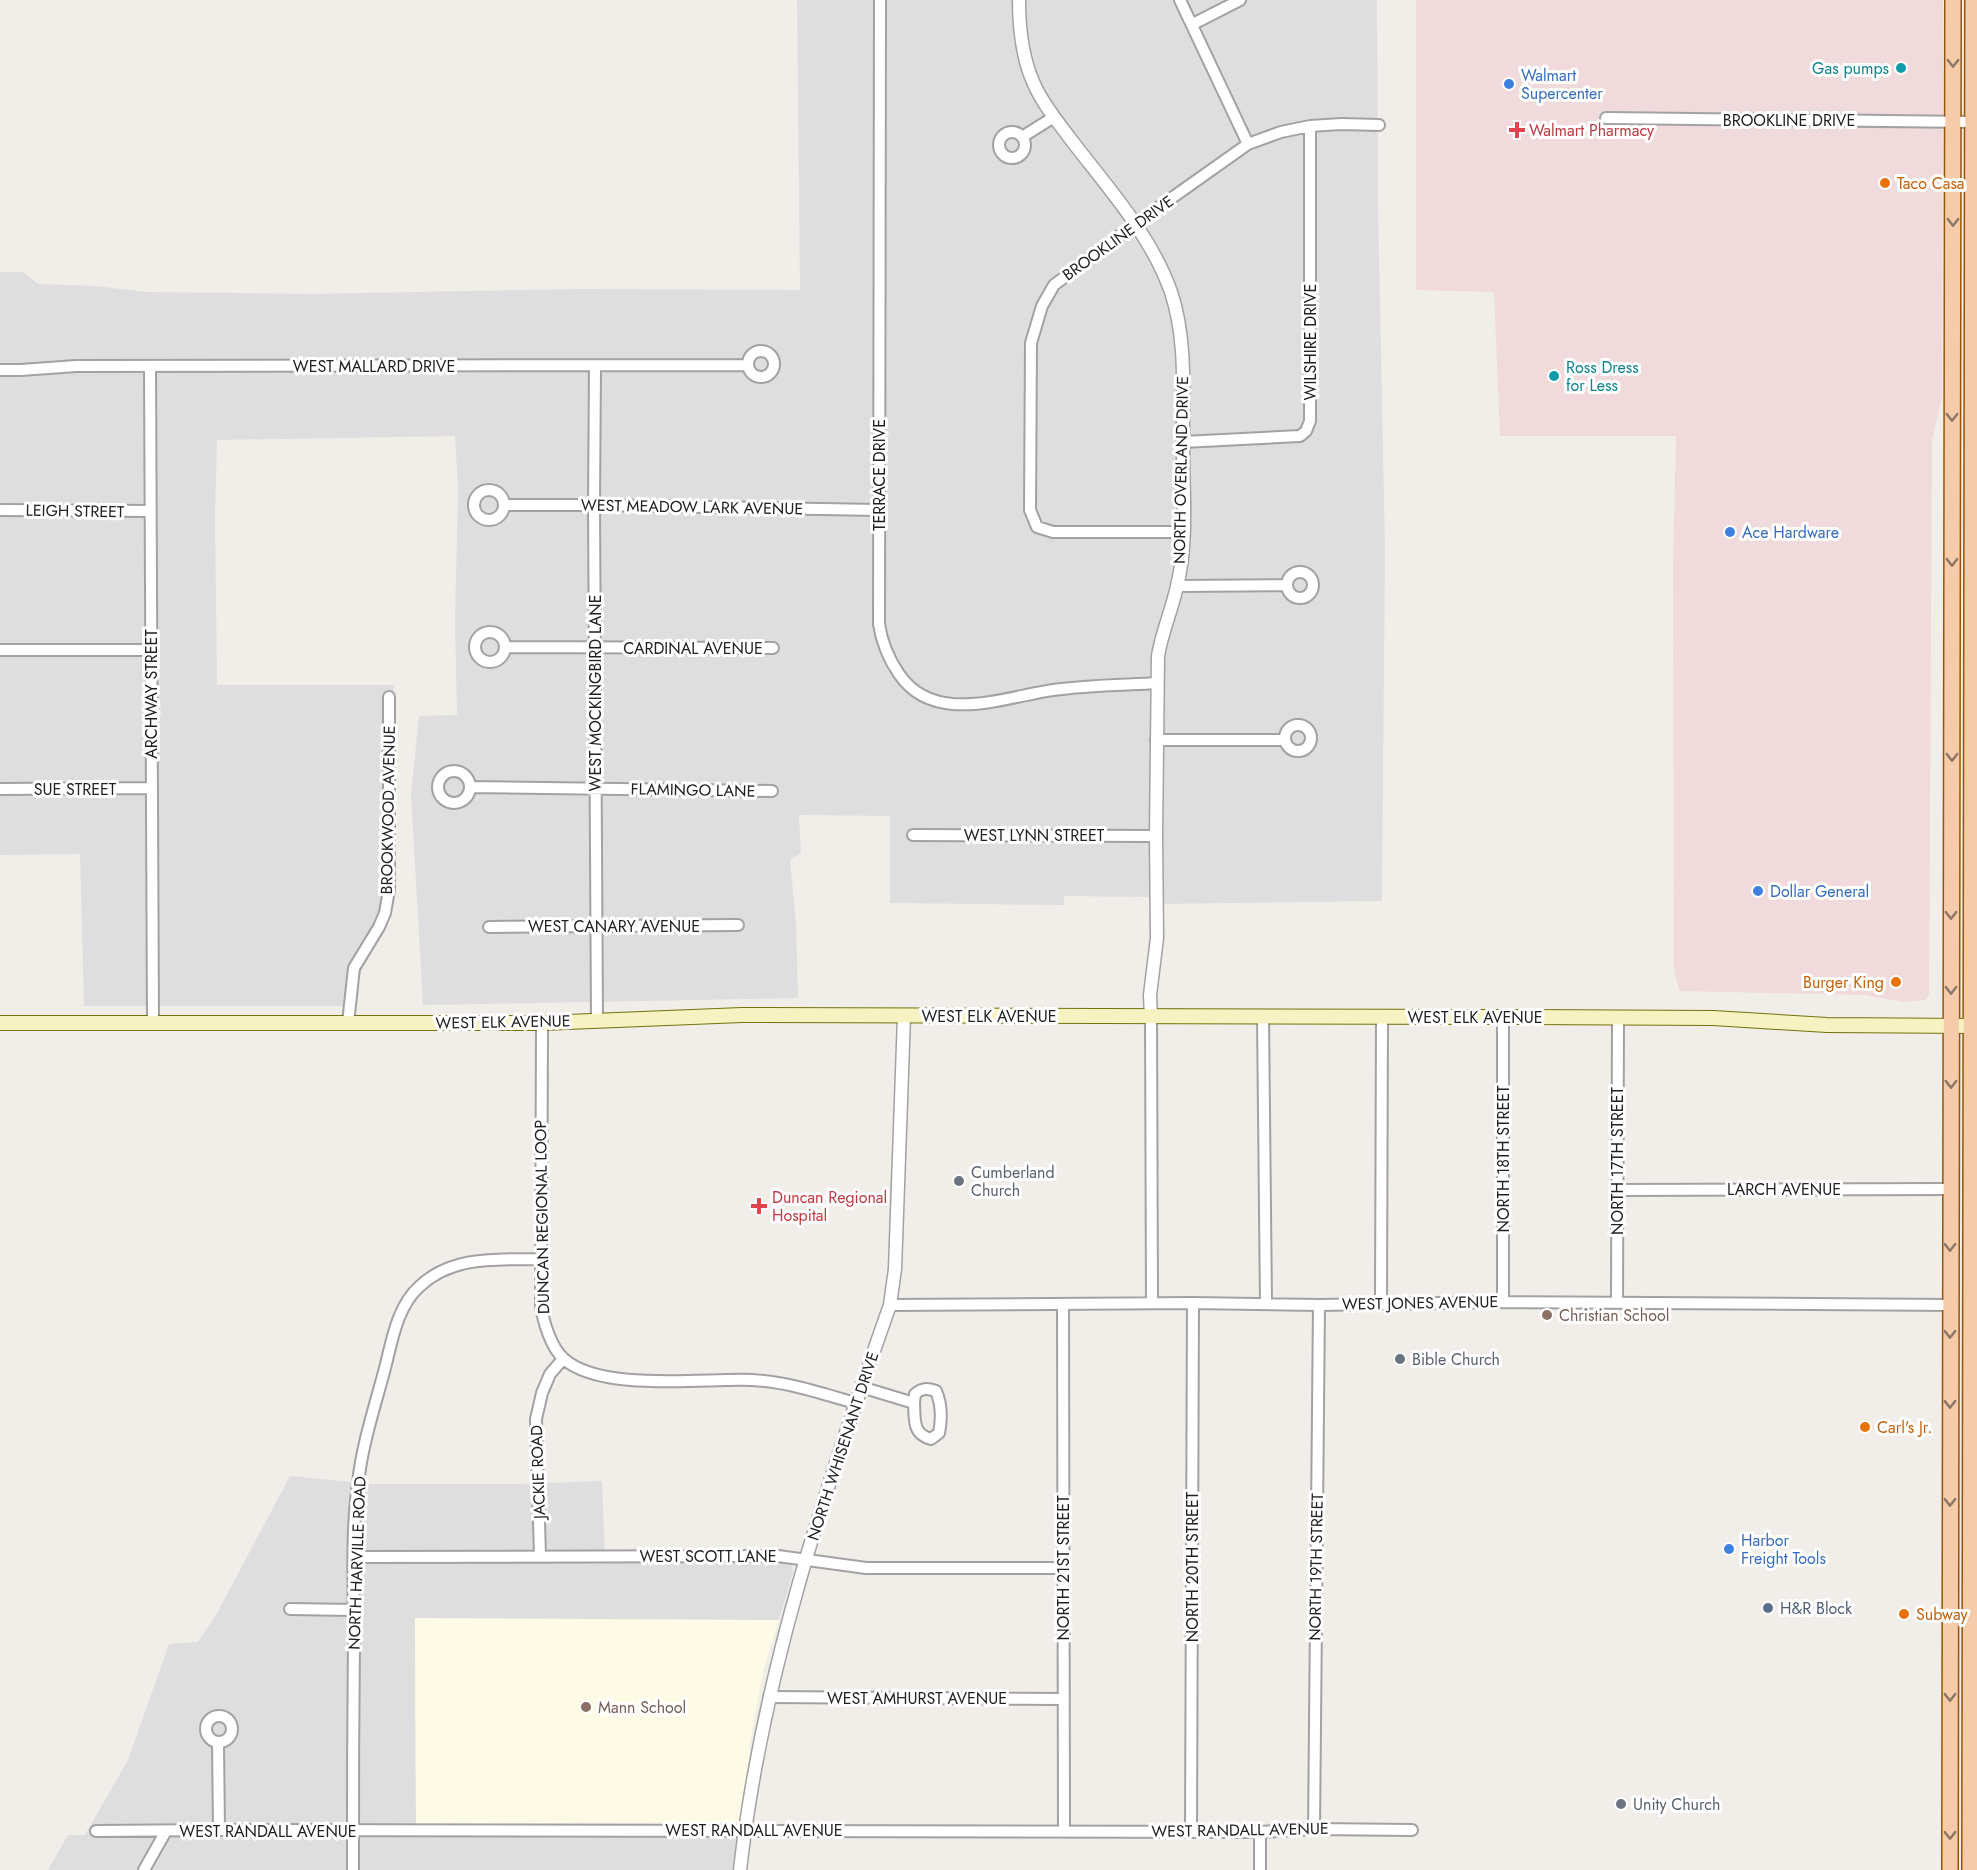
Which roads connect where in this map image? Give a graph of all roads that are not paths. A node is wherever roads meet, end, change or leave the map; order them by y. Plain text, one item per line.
1 (880, 0) edge
2 (1019, 0) edge
3 (1180, 0) edge
4 (1240, 0) edge
5 (1953, 0) edge
6 (1973, 0) edge
7 (1193, 24) junction
8 (1054, 117) junction
9 (1606, 118) dead end
10 (1953, 122) junction
11 (1973, 122) junction
12 (1379, 125) dead end
13 (1310, 126) junction
14 (1022, 137) dead end
15 (1248, 144) junction
16 (1135, 224) junction
17 (1975, 335) edge
18 (748, 365) dead end
19 (150, 366) junction
20 (595, 366) junction
21 (0, 370) edge
22 (1183, 442) junction
23 (1952, 503) junction
24 (1972, 503) junction
25 (505, 505) dead end
26 (594, 505) junction
27 (0, 510) edge
28 (879, 510) junction
29 (150, 511) junction
30 (1184, 532) junction
31 (1287, 585) dead end
32 (1178, 586) junction
33 (505, 646) dead end
34 (595, 648) junction
35 (773, 648) dead end
36 (0, 650) edge
37 (151, 650) junction
38 (1975, 661) edge
39 (1158, 683) junction
40 (389, 697) dead end
41 (1156, 740) junction
42 (1285, 740) dead end
43 (1952, 785) junction
44 (1972, 785) junction
45 (470, 787) dead end
46 (151, 788) junction
47 (0, 789) edge
48 (596, 789) junction
49 (772, 791) dead end
50 (1974, 804) edge
51 (913, 835) dead end
52 (1156, 836) junction
53 (596, 925) junction
54 (738, 926) dead end
55 (489, 927) dead end
56 (904, 1016) junction
57 (1150, 1017) junction
58 (1263, 1017) junction
59 (1382, 1017) junction
60 (1503, 1017) junction
61 (1618, 1018) junction
62 (597, 1020) junction
63 (0, 1023) edge
64 (153, 1023) junction
65 (348, 1023) junction
66 (542, 1023) junction
67 (1951, 1025) junction
68 (1974, 1026) edge
69 (1950, 1189) junction
70 (1617, 1190) junction
71 (540, 1259) junction
72 (1951, 1272) junction
73 (1971, 1272) junction
74 (1503, 1302) junction
75 (1152, 1303) junction
76 (1193, 1303) junction
77 (1381, 1303) junction
78 (1617, 1303) junction
79 (1266, 1304) junction
80 (890, 1305) junction
81 (1063, 1305) junction
82 (1319, 1305) junction
83 (1950, 1305) junction
84 (563, 1359) junction
85 (861, 1388) junction
86 (855, 1403) junction
87 (915, 1403) dead end
88 (1950, 1444) junction
89 (1970, 1444) junction
90 (540, 1556) junction
91 (354, 1557) junction
92 (806, 1559) junction
93 (1062, 1568) junction
94 (290, 1609) dead end
95 (354, 1610) junction
96 (769, 1697) junction
97 (1064, 1699) junction
98 (218, 1742) dead end
99 (1314, 1828) junction
100 (219, 1830) junction
101 (746, 1830) junction
102 (1064, 1830) junction
103 (1412, 1830) dead end
104 (96, 1831) dead end
105 (166, 1831) junction
106 (353, 1831) junction
107 (1191, 1831) junction
108 (1260, 1832) junction
109 (144, 1870) edge
110 (353, 1870) edge
111 (740, 1870) edge
112 (1260, 1870) edge
113 (1950, 1870) edge
114 (1970, 1870) edge

1 - 28 street, TERRACE DRIVE
2 - 8 street, NORTH OVERLAND DRIVE
3 - 7 street
4 - 7 street
5 -> 10 main road
6 - 11 main road
7 - 15 street
8 - 14 street
8 - 16 street, NORTH OVERLAND DRIVE
9 - 10 street, BROOKLINE DRIVE
10 - 11 street, BROOKLINE DRIVE
10 -> 23 main road
11 - 17 main road
12 - 13 street, BROOKLINE DRIVE
13 - 15 street, BROOKLINE DRIVE
13 - 22 street, WILSHIRE DRIVE
15 - 16 street, BROOKLINE DRIVE
16 - 22 street, NORTH OVERLAND DRIVE
16 - 30 street, BROOKLINE DRIVE
17 - 24 main road
18 - 20 street, WEST MALLARD DRIVE
19 - 20 street, WEST MALLARD DRIVE
19 - 21 street, WEST MALLARD DRIVE
19 - 29 street, ARCHWAY STREET
20 - 26 street, WEST MOCKINGBIRD LANE
22 - 30 street, NORTH OVERLAND DRIVE
23 - 24 main road
23 -> 43 main road
24 - 38 main road
25 - 26 street, WEST MEADOW LARK AVENUE
26 - 28 street, WEST MEADOW LARK AVENUE
26 - 34 street, WEST MOCKINGBIRD LANE
27 - 29 street, LEIGH STREET
28 - 39 street, TERRACE DRIVE
29 - 37 street, ARCHWAY STREET
30 - 32 street, NORTH OVERLAND DRIVE
31 - 32 street
32 - 39 street, NORTH OVERLAND DRIVE
33 - 34 street, CARDINAL AVENUE
34 - 35 street, CARDINAL AVENUE
34 - 48 street, WEST MOCKINGBIRD LANE
36 - 37 street
37 - 46 street, ARCHWAY STREET
38 - 44 main road
39 - 41 street, NORTH OVERLAND DRIVE
40 - 65 street, BROOKWOOD AVENUE
41 - 42 street
41 - 52 street, NORTH OVERLAND DRIVE
43 - 44 main road
43 -> 67 main road
44 - 50 main road
45 - 48 street, FLAMINGO LANE
46 - 47 street, SUE STREET
46 - 64 street, ARCHWAY STREET
48 - 49 street, FLAMINGO LANE
48 - 53 street, WEST MOCKINGBIRD LANE
50 - 68 main road
51 - 52 street, WEST LYNN STREET
52 - 57 street, NORTH OVERLAND DRIVE
53 - 54 street, WEST CANARY AVENUE
53 - 55 street, WEST CANARY AVENUE
53 - 62 street, WEST MOCKINGBIRD LANE
56 - 57 main road, WEST ELK AVENUE
56 - 62 main road, WEST ELK AVENUE
56 - 80 street, NORTH WHISENANT DRIVE
57 - 58 main road, WEST ELK AVENUE
57 - 75 street
58 - 59 main road, WEST ELK AVENUE
58 - 79 street
59 - 60 main road, WEST ELK AVENUE
59 - 77 street
60 - 61 main road, WEST ELK AVENUE
60 - 74 street, NORTH 18TH STREET
61 - 67 main road, WEST ELK AVENUE
61 - 70 street, NORTH 17TH STREET
62 - 66 main road, WEST ELK AVENUE
63 - 64 main road, WEST ELK AVENUE
64 - 65 main road, WEST ELK AVENUE
65 - 66 main road, WEST ELK AVENUE
66 - 71 street, DUNCAN REGIONAL LOOP
67 - 68 main road, WEST ELK AVENUE
67 -> 69 main road
68 - 73 main road
69 - 70 street, LARCH AVENUE
69 -> 72 main road
70 - 78 street, NORTH 17TH STREET
71 - 84 street, DUNCAN REGIONAL LOOP
71 - 91 street, NORTH HARVILLE ROAD
72 - 73 main road
72 - 83 main road
73 - 89 main road
74 - 77 street, WEST JONES AVENUE
74 - 78 street, WEST JONES AVENUE
75 - 76 street, WEST JONES AVENUE
75 - 81 street, WEST JONES AVENUE
76 - 79 street, WEST JONES AVENUE
76 - 107 street, NORTH 20TH STREET
77 - 82 street, WEST JONES AVENUE
78 - 83 street, WEST JONES AVENUE
79 - 82 street, WEST JONES AVENUE
80 - 81 street, WEST JONES AVENUE
80 - 85 street, NORTH WHISENANT DRIVE
81 - 93 street, NORTH 21ST STREET
82 - 99 street, NORTH 19TH STREET
83 -> 88 main road
84 - 86 street
84 - 90 street, JACKIE ROAD
85 - 86 street, NORTH WHISENANT DRIVE
85 - 87 street
86 - 92 street, NORTH WHISENANT DRIVE
88 - 89 main road
88 -> 113 main road
89 - 114 main road
90 - 91 street, WEST SCOTT LANE
90 - 92 street, WEST SCOTT LANE
91 - 95 street, NORTH HARVILLE ROAD
92 - 93 street, WEST SCOTT LANE
92 - 96 street, NORTH WHISENANT DRIVE
93 - 97 street, NORTH 21ST STREET
94 - 95 street
95 - 106 street, NORTH HARVILLE ROAD
96 - 97 street, WEST AMHURST AVENUE
96 - 101 street, NORTH WHISENANT DRIVE
97 - 102 street, NORTH 21ST STREET
98 - 100 street
99 - 103 street, WEST RANDALL AVENUE
99 - 108 street, WEST RANDALL AVENUE
100 - 105 street, WEST RANDALL AVENUE
100 - 106 street, WEST RANDALL AVENUE
101 - 102 street, WEST RANDALL AVENUE
101 - 106 street, WEST RANDALL AVENUE
101 - 111 street, NORTH WHISENANT DRIVE
102 - 107 street, WEST RANDALL AVENUE
104 - 105 street, WEST RANDALL AVENUE
105 - 109 street
106 - 110 street, NORTH HARVILLE ROAD
107 - 108 street, WEST RANDALL AVENUE
108 - 112 street

